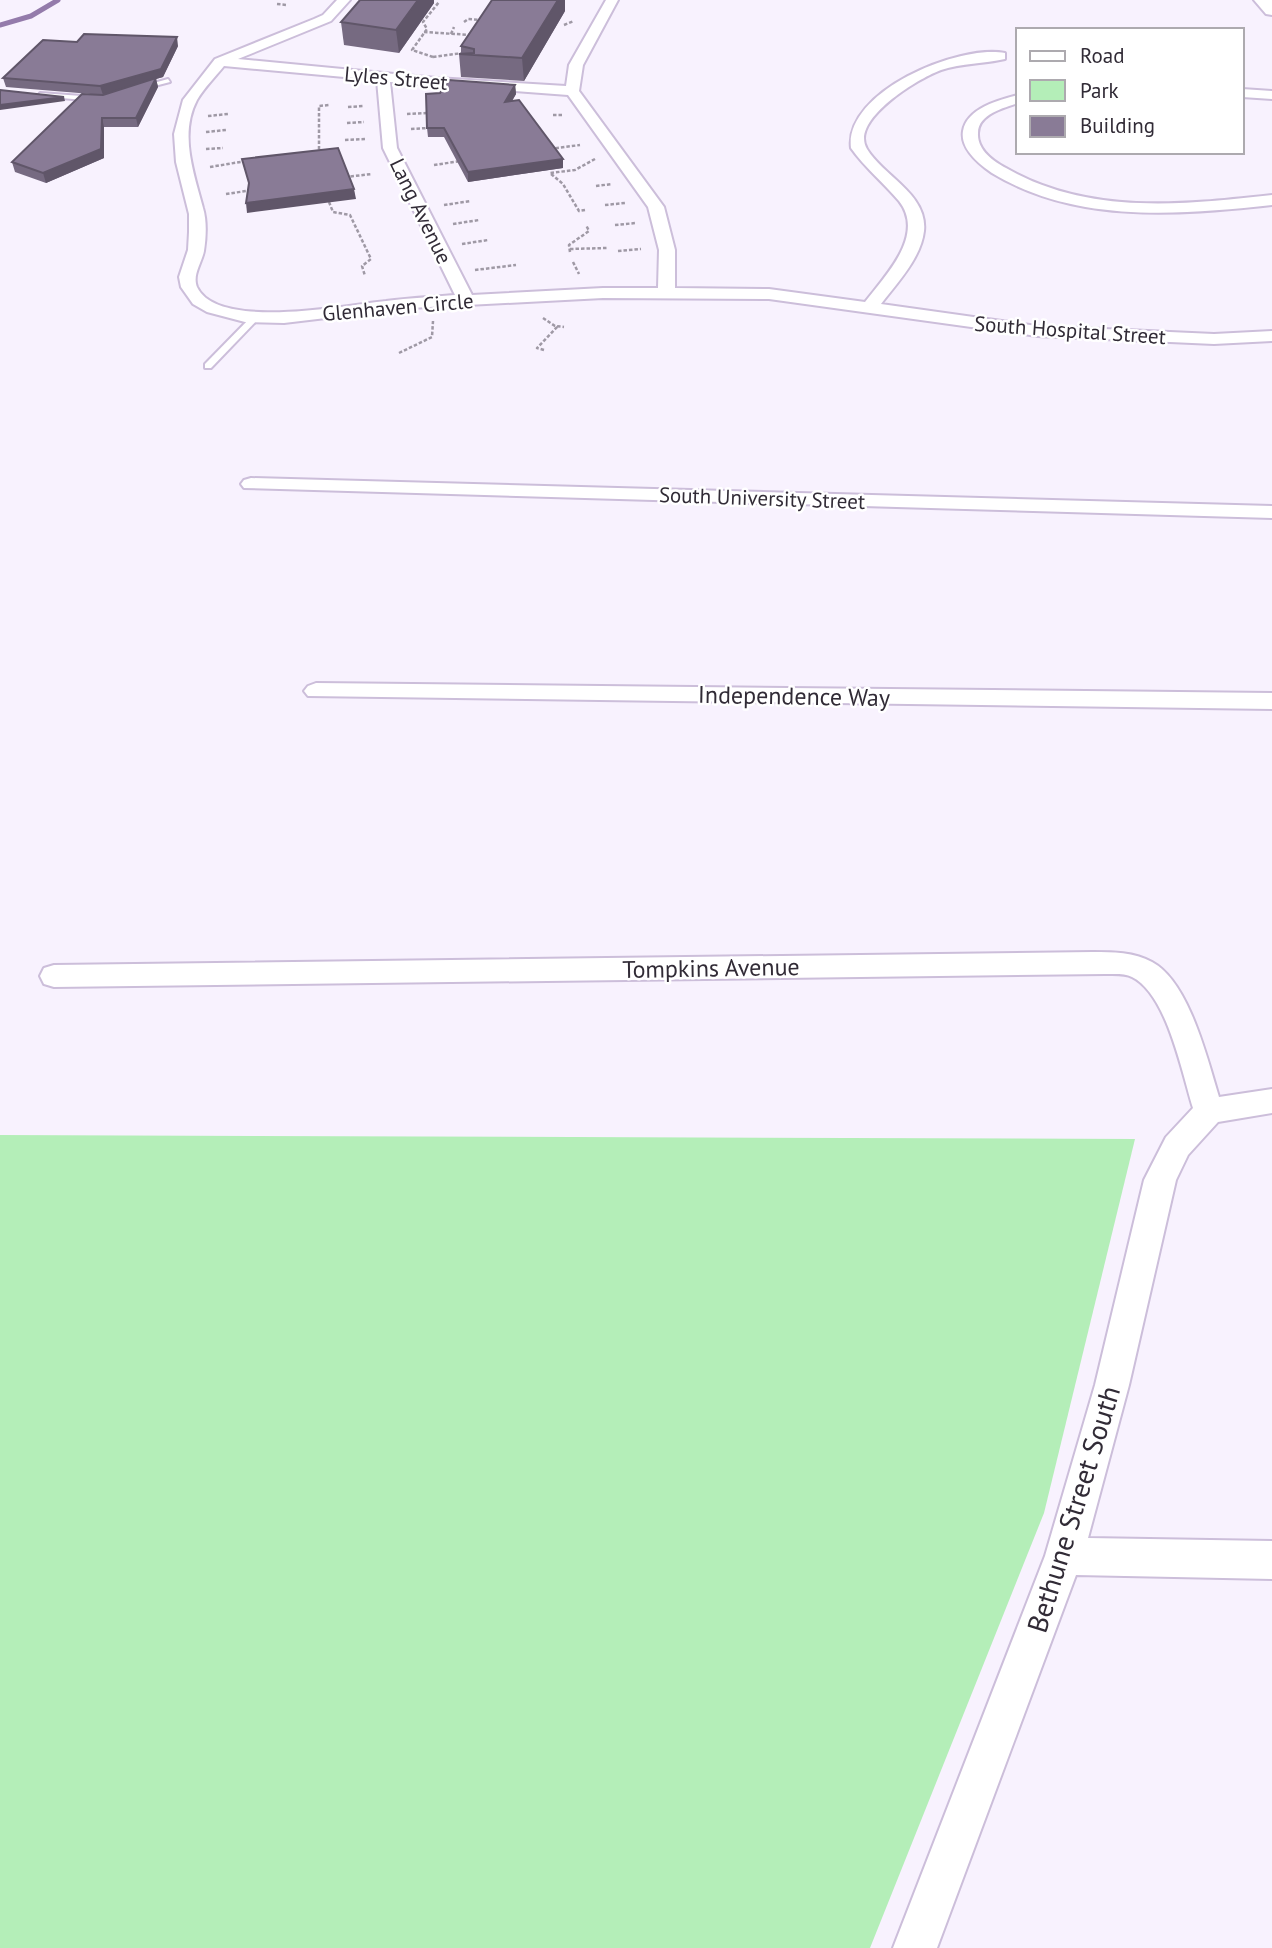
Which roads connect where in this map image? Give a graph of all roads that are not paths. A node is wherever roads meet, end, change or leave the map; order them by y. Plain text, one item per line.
1 (344, 0) edge
2 (612, 0) edge
3 (1263, 0) edge
4 (1272, 10) edge
5 (981, 43) dead end
6 (1000, 56) junction
7 (220, 62) junction
8 (1015, 64) dead end
9 (383, 77) junction
10 (168, 81) dead end
11 (134, 90) edge
12 (572, 91) junction
13 (26, 93) edge
14 (1244, 93) edge
15 (1272, 95) edge
16 (104, 100) edge
17 (1016, 100) edge
18 (1272, 200) edge
19 (666, 294) junction
20 (466, 300) junction
21 (869, 307) junction
22 (256, 317) junction
23 (1272, 336) edge
24 (208, 366) dead end
25 (251, 484) dead end
26 (1272, 512) edge
27 (316, 691) dead end
28 (1272, 701) edge
29 (54, 976) dead end
30 (1272, 1101) edge
31 (1209, 1111) junction
32 (1064, 1556) junction
33 (1272, 1560) edge
34 (915, 1948) edge

1 - 7 street, Glenhaven Circle
2 - 12 street
3 - 4 main road
5 - 6 street
6 - 8 street
6 - 21 street
7 - 9 street, Lyles Street
7 - 22 street, Glenhaven Circle
9 - 12 street, Lyles Street
9 - 20 street, Lang Avenue
10 - 11 lane
12 - 19 street
13 - 16 lane
14 - 15 street
17 - 18 street
19 - 20 street, Glenhaven Circle
19 - 21 street, Glenhaven Circle
20 - 22 street, Glenhaven Circle
21 - 23 street, South Hospital Street
22 - 24 lane
25 - 26 street, South University Street
27 - 28 street, Independence Way
29 - 31 street, Tompkins Avenue
30 - 31 street
31 - 32 street, Bethune Street South
32 - 33 street
32 - 34 street, Bethune Street South

